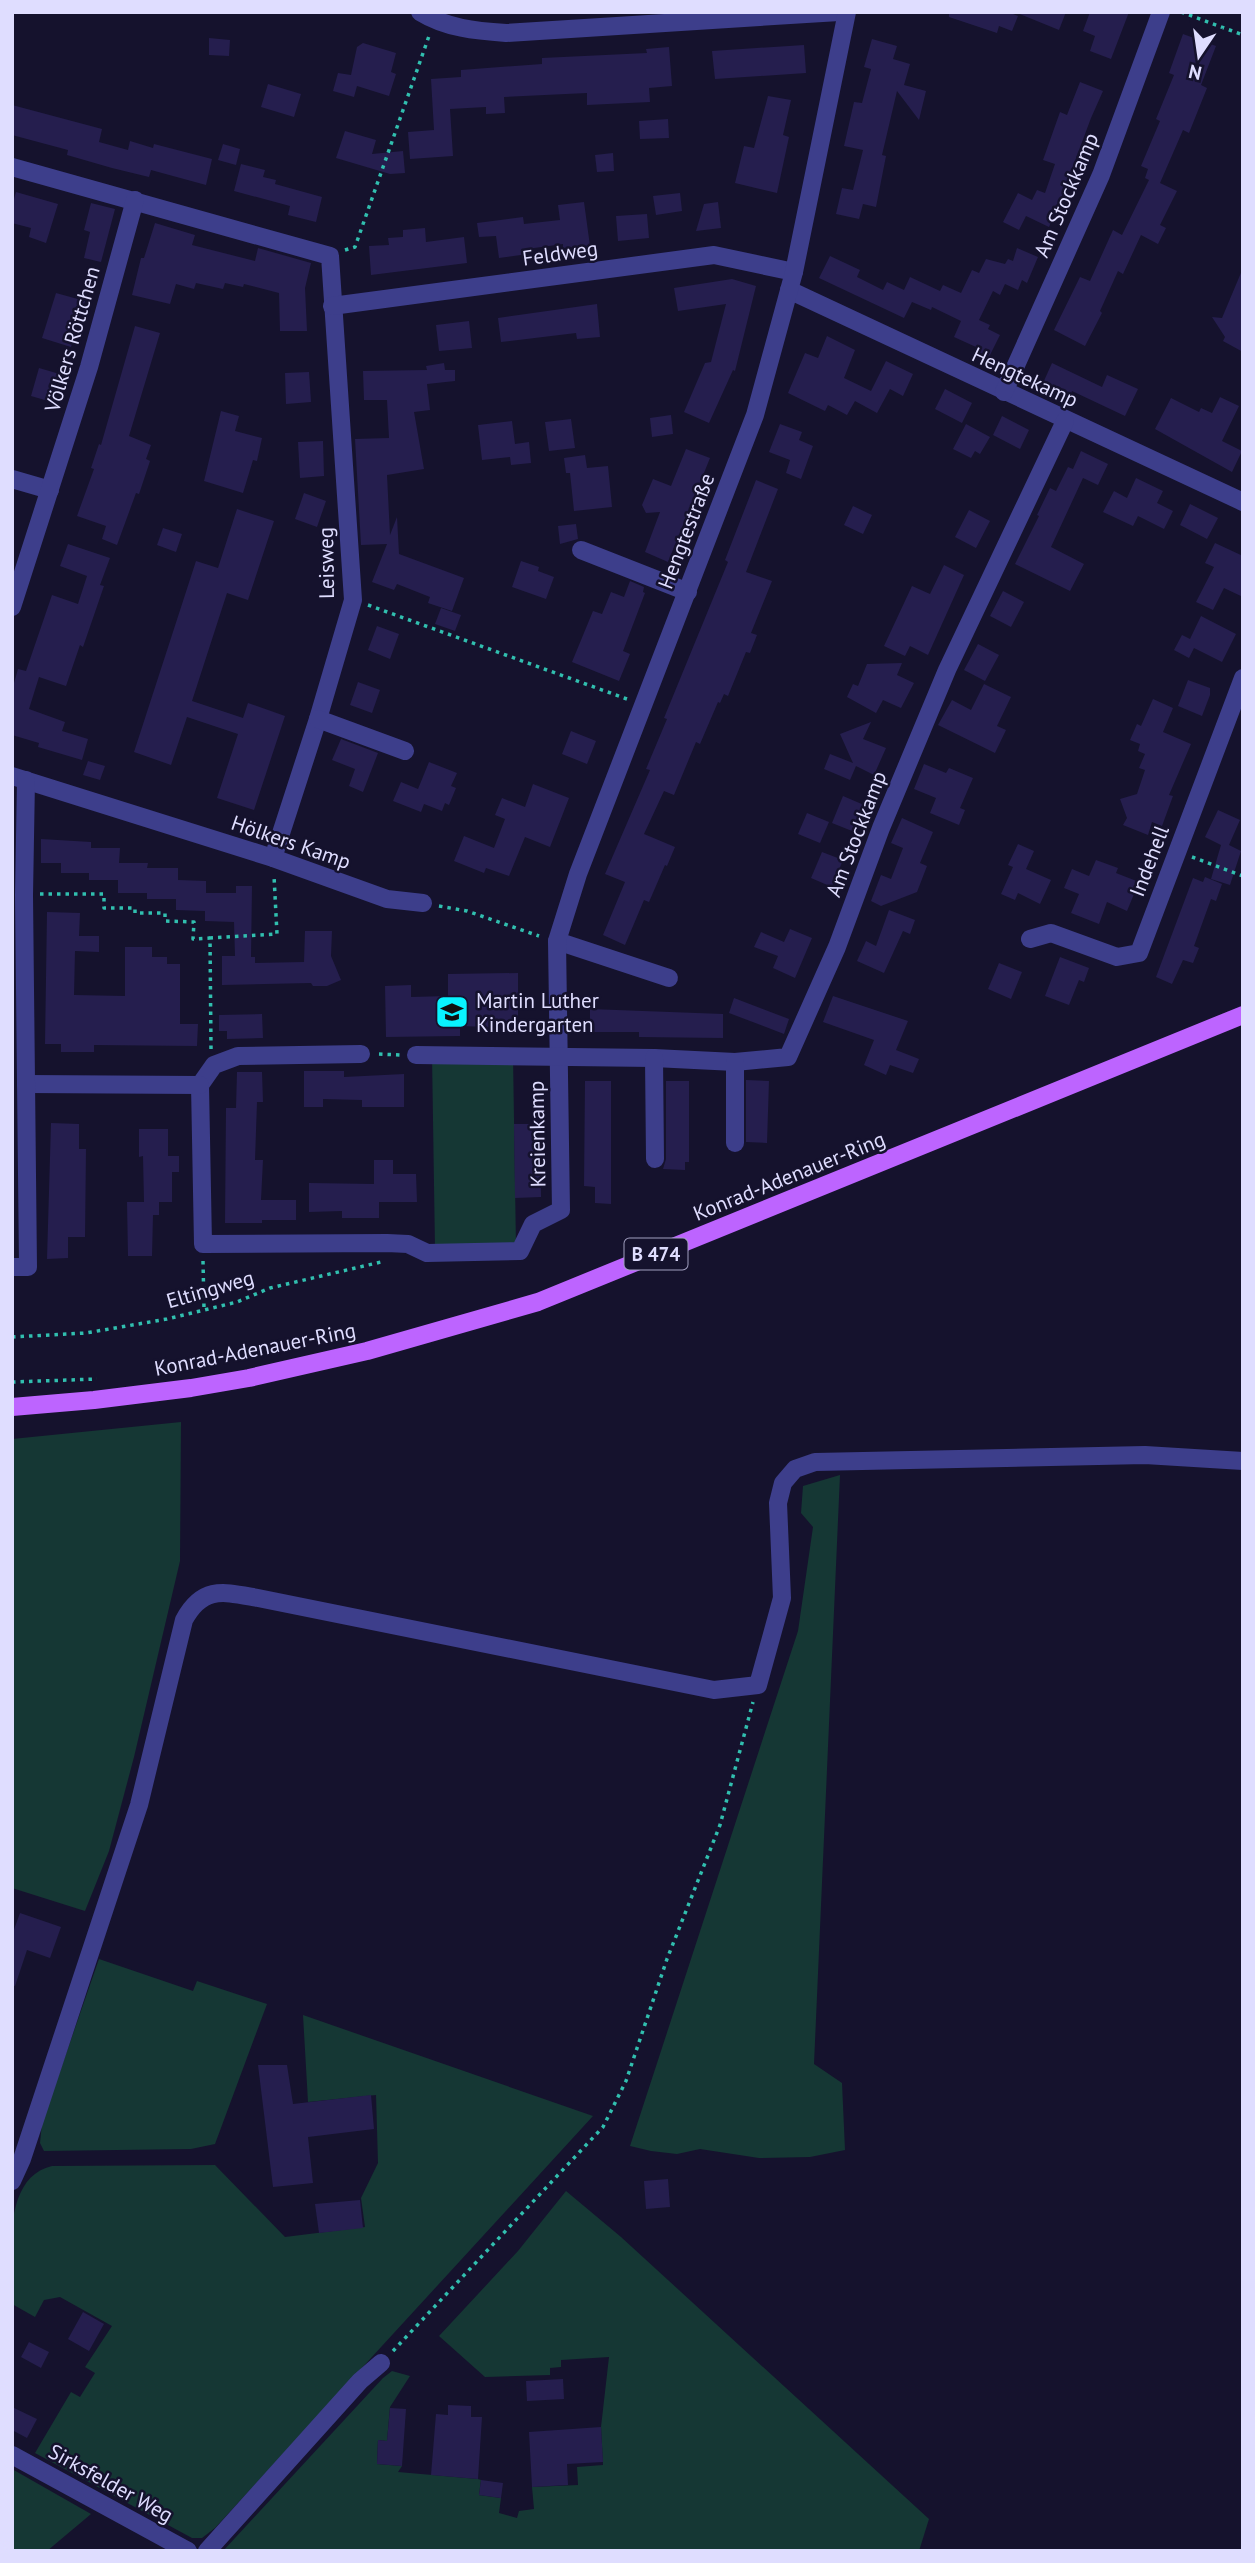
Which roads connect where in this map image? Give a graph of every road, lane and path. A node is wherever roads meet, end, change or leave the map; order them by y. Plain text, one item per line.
1 (839, 12) edge
2 (847, 12) edge
3 (1161, 12) edge
4 (1181, 12) edge
5 (427, 17) edge
6 (1243, 35) edge
7 (12, 167) edge
8 (135, 200) junction
9 (330, 256) junction
10 (794, 272) junction
11 (789, 290) junction
12 (332, 306) junction
13 (1004, 392) junction
14 (1065, 421) junction
15 (12, 479) edge
16 (50, 490) junction
17 (1243, 502) edge
18 (581, 551) dead end
19 (688, 592) junction
20 (353, 600) junction
21 (12, 607) edge
22 (1243, 678) edge
23 (643, 705) junction
24 (318, 719) junction
25 (405, 751) dead end
26 (19, 778) edge
27 (1177, 851) junction
28 (273, 858) junction
29 (1243, 876) edge
30 (24, 895) junction
31 (423, 903) joint
32 (210, 938) junction
33 (1030, 939) dead end
34 (557, 941) junction
35 (669, 978) dead end
36 (1243, 1015) edge
37 (361, 1054) joint
38 (416, 1055) joint
39 (559, 1057) junction
40 (654, 1058) junction
41 (734, 1062) junction
42 (214, 1065) junction
43 (26, 1084) junction
44 (200, 1085) junction
45 (735, 1143) dead end
46 (655, 1159) dead end
47 (19, 1179) edge
48 (203, 1244) junction
49 (408, 1244) junction
50 (12, 1267) edge
51 (204, 1308) junction
52 (12, 1336) edge
53 (109, 1379) dead end
54 (12, 1382) edge
55 (12, 1407) edge
56 (1243, 1461) edge
57 (758, 1685) junction
58 (12, 2181) edge
59 (381, 2363) joint
60 (12, 2455) edge
61 (188, 2551) edge
62 (207, 2551) edge

1 - 5 street
2 - 10 street, Hengtestraße
3 - 13 street, Am Stockkamp
4 - 6 path
5 - 9 path
7 - 8 street
8 - 9 street
8 - 16 street, Völkers Röttchen
9 - 12 street, Leisweg
10 - 11 street, Hengtestraße
10 - 12 street, Feldweg
11 - 13 street, Hengtekamp
11 - 19 street, Hengtestraße
12 - 20 street, Leisweg
13 - 14 street, Hengtekamp
14 - 17 street, Hengtekamp
14 - 41 street, Am Stockkamp
15 - 16 street
16 - 21 street, Völkers Röttchen
18 - 19 street
19 - 23 street, Hengtestraße
20 - 23 path
20 - 24 street, Leisweg
22 - 27 street, Indehell
23 - 34 street, Hengtestraße
24 - 25 street
24 - 28 street, Leisweg
26 - 28 street, Hölkers Kamp
26 - 30 street
27 - 29 path
27 - 33 street, Indehell
28 - 31 street, Hölkers Kamp
28 - 32 path
30 - 32 path
30 - 43 street
31 - 34 path
32 - 42 path
34 - 35 street
34 - 39 street, Hengtestraße
36 - 55 main road, Konrad-Adenauer-Ring / B 474
37 - 38 path
37 - 42 street
38 - 39 street, Kreienkamp
39 - 40 street, Am Stockkamp
39 - 49 street, Kreienkamp
40 - 41 street, Am Stockkamp
40 - 46 street
41 - 45 street
42 - 44 street
43 - 44 street
43 - 47 street
44 - 48 street
47 - 50 street
48 - 49 street, Kreienkamp
48 - 51 path
49 - 51 path, Eltingweg
51 - 52 path, Eltingweg
53 - 54 path
56 - 57 street
57 - 58 street
57 - 59 path
59 - 62 street
60 - 61 street, Sirksfelder Weg

